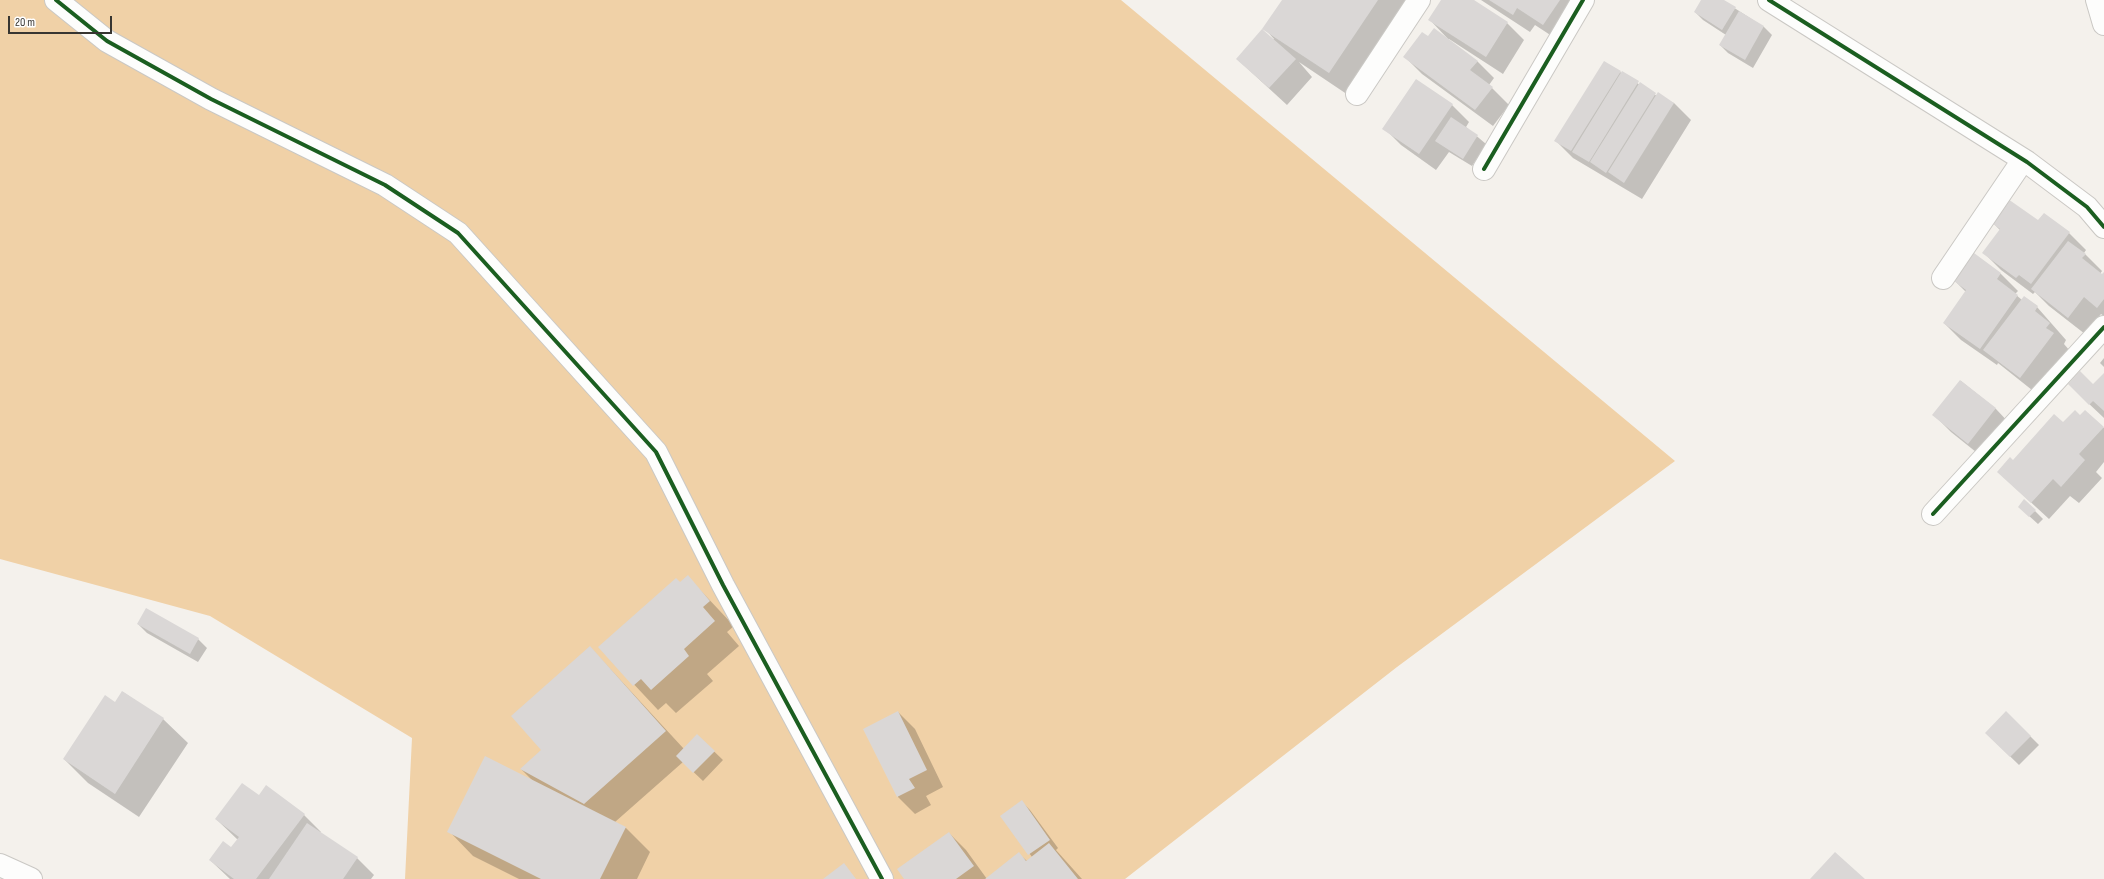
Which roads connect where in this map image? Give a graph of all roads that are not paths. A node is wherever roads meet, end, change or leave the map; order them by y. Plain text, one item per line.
1 (56, 0) edge
2 (1419, 0) edge
3 (1583, 0) edge
4 (1769, 0) edge
5 (2097, 0) edge
6 (2104, 24) edge
7 (1357, 94) dead end
8 (2023, 160) junction
9 (1484, 169) dead end
10 (2104, 227) edge
11 (1943, 278) dead end
12 (2104, 327) edge
13 (1933, 514) dead end
14 (0, 865) edge
15 (32, 879) edge
16 (882, 879) edge

1 - 16 street
2 - 7 street
3 - 9 street
4 - 8 street
5 - 6 street
8 - 10 street
8 - 11 street
12 - 13 street
14 - 15 street

